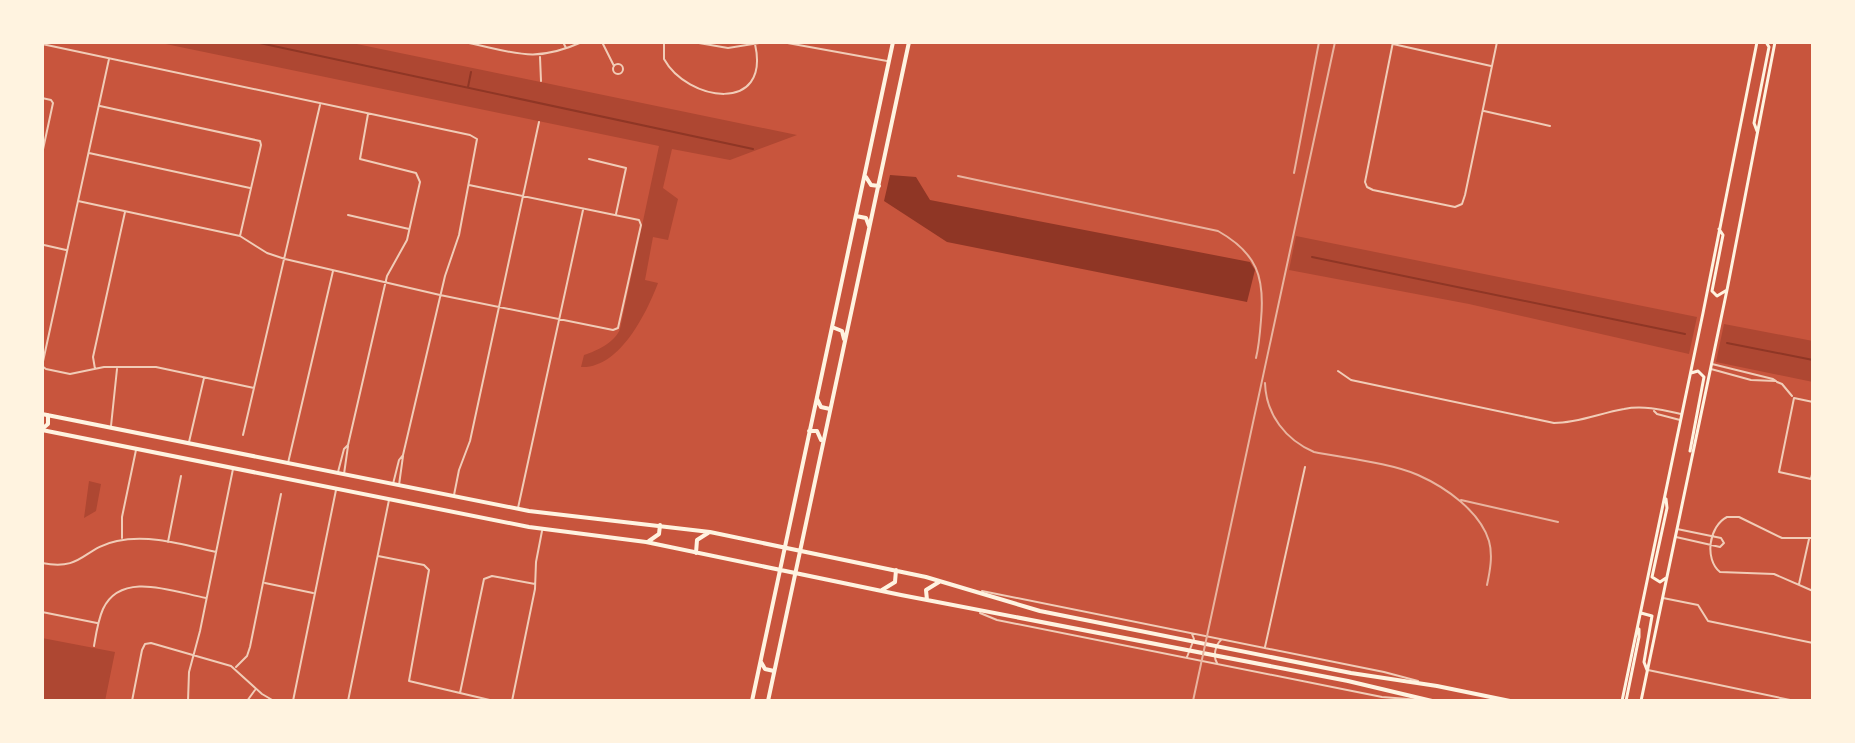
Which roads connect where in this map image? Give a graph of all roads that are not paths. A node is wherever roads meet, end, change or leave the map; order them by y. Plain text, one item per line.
1 (464, 42) edge
2 (563, 42) edge
3 (582, 42) edge
4 (602, 42) edge
5 (664, 42) edge
6 (693, 42) edge
7 (766, 42) edge
8 (782, 42) edge
9 (893, 42) edge
10 (907, 42) edge
11 (1497, 42) edge
12 (1766, 42) edge
13 (1775, 42) edge
14 (1393, 43) edge
15 (1757, 43) edge
16 (42, 44) edge
17 (755, 44) junction
18 (566, 49) junction
19 (540, 56) junction
20 (109, 58) junction
21 (889, 62) junction
22 (613, 63) junction
23 (618, 64) junction
24 (1492, 66) junction
25 (613, 69) junction
26 (541, 81) dead end
27 (42, 98) edge
28 (321, 104) junction
29 (99, 106) junction
30 (1483, 111) junction
31 (368, 113) junction
32 (539, 122) dead end
33 (1550, 126) dead end
34 (1757, 131) junction
35 (89, 153) junction
36 (42, 154) edge
37 (589, 159) dead end
38 (866, 174) junction
39 (469, 185) junction
40 (879, 186) junction
41 (251, 189) junction
42 (523, 196) junction
43 (78, 201) junction
44 (583, 209) junction
45 (125, 211) junction
46 (348, 215) dead end
47 (616, 215) junction
48 (856, 216) junction
49 (410, 229) junction
50 (870, 229) junction
51 (1719, 229) junction
52 (240, 236) junction
53 (44, 245) dead end
54 (67, 250) junction
55 (285, 259) junction
56 (333, 270) junction
57 (385, 282) junction
58 (1727, 290) junction
59 (440, 295) junction
60 (499, 307) junction
61 (559, 320) junction
62 (832, 327) junction
63 (845, 341) junction
64 (1710, 366) junction
65 (43, 367) edge
66 (117, 368) junction
67 (95, 369) junction
68 (1338, 371) dead end
69 (1690, 375) junction
70 (204, 377) junction
71 (254, 388) junction
72 (817, 397) junction
73 (1794, 398) junction
74 (1813, 402) edge
75 (830, 409) junction
76 (1653, 410) junction
77 (1681, 414) junction
78 (45, 415) edge
79 (1680, 420) junction
80 (90, 424) junction
81 (111, 428) junction
82 (42, 429) edge
83 (809, 431) junction
84 (243, 435) dead end
85 (83, 438) junction
86 (189, 443) junction
87 (822, 446) junction
88 (213, 448) junction
89 (136, 449) junction
90 (1691, 459) junction
91 (206, 463) junction
92 (288, 463) junction
93 (1305, 467) dead end
94 (233, 468) junction
95 (1813, 470) edge
96 (341, 474) junction
97 (181, 476) dead end
98 (396, 485) junction
99 (336, 488) junction
100 (425, 491) junction
101 (281, 494) dead end
102 (1665, 495) junction
103 (453, 496) junction
104 (389, 499) junction
105 (417, 505) junction
106 (518, 509) junction
107 (588, 519) junction
108 (559, 520) junction
109 (660, 525) junction
110 (1676, 529) junction
111 (543, 530) junction
112 (553, 531) junction
113 (710, 532) junction
114 (579, 534) junction
115 (1675, 537) junction
116 (1811, 538) edge
117 (123, 540) junction
118 (1713, 541) junction
119 (168, 542) junction
120 (646, 542) junction
121 (784, 547) junction
122 (800, 550) junction
123 (216, 552) junction
124 (696, 553) junction
125 (378, 556) junction
126 (42, 563) edge
127 (896, 570) junction
128 (780, 571) junction
129 (794, 574) junction
130 (1667, 577) junction
131 (263, 582) junction
132 (941, 582) junction
133 (536, 585) junction
134 (1799, 585) junction
135 (959, 587) junction
136 (880, 591) junction
137 (1813, 591) edge
138 (315, 593) junction
139 (1662, 598) junction
140 (207, 599) junction
141 (927, 600) junction
142 (972, 608) junction
143 (42, 612) edge
144 (1641, 613) junction
145 (98, 624) junction
146 (1192, 634) junction
147 (1222, 640) junction
148 (1813, 643) edge
149 (94, 646) dead end
150 (1265, 648) junction
151 (194, 655) junction
152 (1186, 658) junction
153 (761, 659) junction
154 (1217, 664) junction
155 (235, 668) junction
156 (1647, 670) junction
157 (774, 671) junction
158 (1431, 685) junction
159 (255, 689) junction
160 (460, 693) junction
161 (132, 701) edge
162 (188, 701) edge
163 (247, 701) edge
164 (274, 701) edge
165 (293, 701) edge
166 (348, 701) edge
167 (494, 701) edge
168 (512, 701) edge
169 (752, 701) edge
170 (768, 701) edge
171 (1432, 701) edge
172 (1510, 701) edge
173 (1624, 701) edge
174 (1641, 701) edge
175 (1795, 701) edge

1 - 19 street
2 - 18 street
3 - 18 street
4 - 22 street
5 - 17 street
6 - 17 street
7 - 17 street
8 - 21 street
9 - 21 main road
10 - 40 main road
11 - 24 street
12 - 34 main road
13 - 34 main road
14 - 24 street
14 - 30 street
15 - 51 main road
16 - 20 street
18 - 19 street
19 - 26 street
20 - 28 street
20 - 29 street
21 - 38 main road
22 - 23 street
22 - 25 street
23 - 25 street
23 - 25 street
24 - 30 street
27 - 36 street
28 - 31 street
28 - 55 street
29 - 35 street
29 - 41 street
30 - 33 street
31 - 39 street
31 - 49 street
32 - 42 street
34 - 58 main road
35 - 41 street
35 - 43 street
37 - 47 street
38 - 40 main road
38 - 48 main road
39 - 42 street
39 - 59 street
40 - 50 main road
41 - 52 street
42 - 44 street
42 - 60 street
43 - 45 street
43 - 54 street
44 - 47 street
44 - 61 street
45 - 52 street
45 - 67 street
46 - 49 street
47 - 61 street
48 - 50 main road
48 - 62 main road
49 - 57 street
50 - 63 main road
51 - 58 main road
51 - 69 main road
52 - 55 street
53 - 54 street
54 - 65 street
55 - 56 street
55 - 71 street
56 - 57 street
56 - 92 street
57 - 59 street
57 - 96 street
58 - 64 main road
59 - 60 street
59 - 98 street
60 - 61 street
60 - 103 street
61 - 106 street
62 - 63 main road
62 - 72 main road
63 - 75 main road
64 - 73 street
64 - 90 main road
65 - 67 street
66 - 67 street
66 - 70 street
66 - 81 street
68 - 76 street
69 - 77 main road
69 - 90 main road
70 - 71 street
70 - 86 street
71 - 84 street
72 - 75 main road
72 - 83 main road
73 - 74 street
73 - 95 street
75 - 87 main road
76 - 77 street
76 - 79 street
77 - 79 main road
78 - 80 main road
78 - 82 main road
79 - 102 main road
80 - 81 main road
80 - 85 main road
81 - 86 main road
82 - 85 main road
83 - 87 main road
83 - 121 main road
85 - 89 main road
86 - 88 main road
87 - 122 main road
88 - 91 main road
88 - 92 main road
89 - 91 main road
89 - 117 street
90 - 110 main road
91 - 94 main road
92 - 96 main road
93 - 150 street
94 - 99 main road
94 - 123 street
96 - 98 main road
97 - 119 street
98 - 100 main road
99 - 104 main road
99 - 138 street
100 - 103 main road
100 - 105 main road
101 - 131 street
102 - 130 main road
102 - 144 main road
103 - 106 main road
104 - 105 main road
104 - 125 street
105 - 111 main road
106 - 108 main road
107 - 108 main road
107 - 109 main road
107 - 114 main road
108 - 112 main road
109 - 113 main road
109 - 120 main road
110 - 115 main road
110 - 118 street
111 - 112 main road
111 - 133 street
112 - 114 main road
113 - 121 main road
113 - 124 main road
114 - 120 main road
115 - 118 street
115 - 130 main road
116 - 118 street
116 - 134 street
117 - 119 street
117 - 126 street
118 - 134 street
119 - 123 street
120 - 124 main road
121 - 122 main road
121 - 128 main road
122 - 127 main road
122 - 129 main road
123 - 140 street
124 - 128 main road
125 - 160 street
125 - 166 street
127 - 132 main road
127 - 136 main road
128 - 129 main road
128 - 153 main road
129 - 136 main road
129 - 157 main road
130 - 139 main road
131 - 138 street
131 - 155 street
132 - 135 main road
132 - 141 main road
133 - 160 street
133 - 168 street
134 - 137 street
135 - 146 street
135 - 158 main road
136 - 141 main road
138 - 165 street
139 - 148 street
139 - 156 main road
140 - 145 street
140 - 151 street
141 - 142 main road
142 - 152 street
142 - 171 main road
143 - 145 street
144 - 156 main road
144 - 173 main road
145 - 149 street
146 - 147 street
146 - 152 street
147 - 150 street
147 - 154 street
150 - 158 street
151 - 155 street
151 - 161 street
151 - 162 street
152 - 154 street
153 - 157 main road
153 - 169 main road
154 - 171 street
155 - 159 street
156 - 174 main road
156 - 175 street
157 - 170 main road
158 - 172 main road
159 - 163 street
159 - 164 street
160 - 167 street

